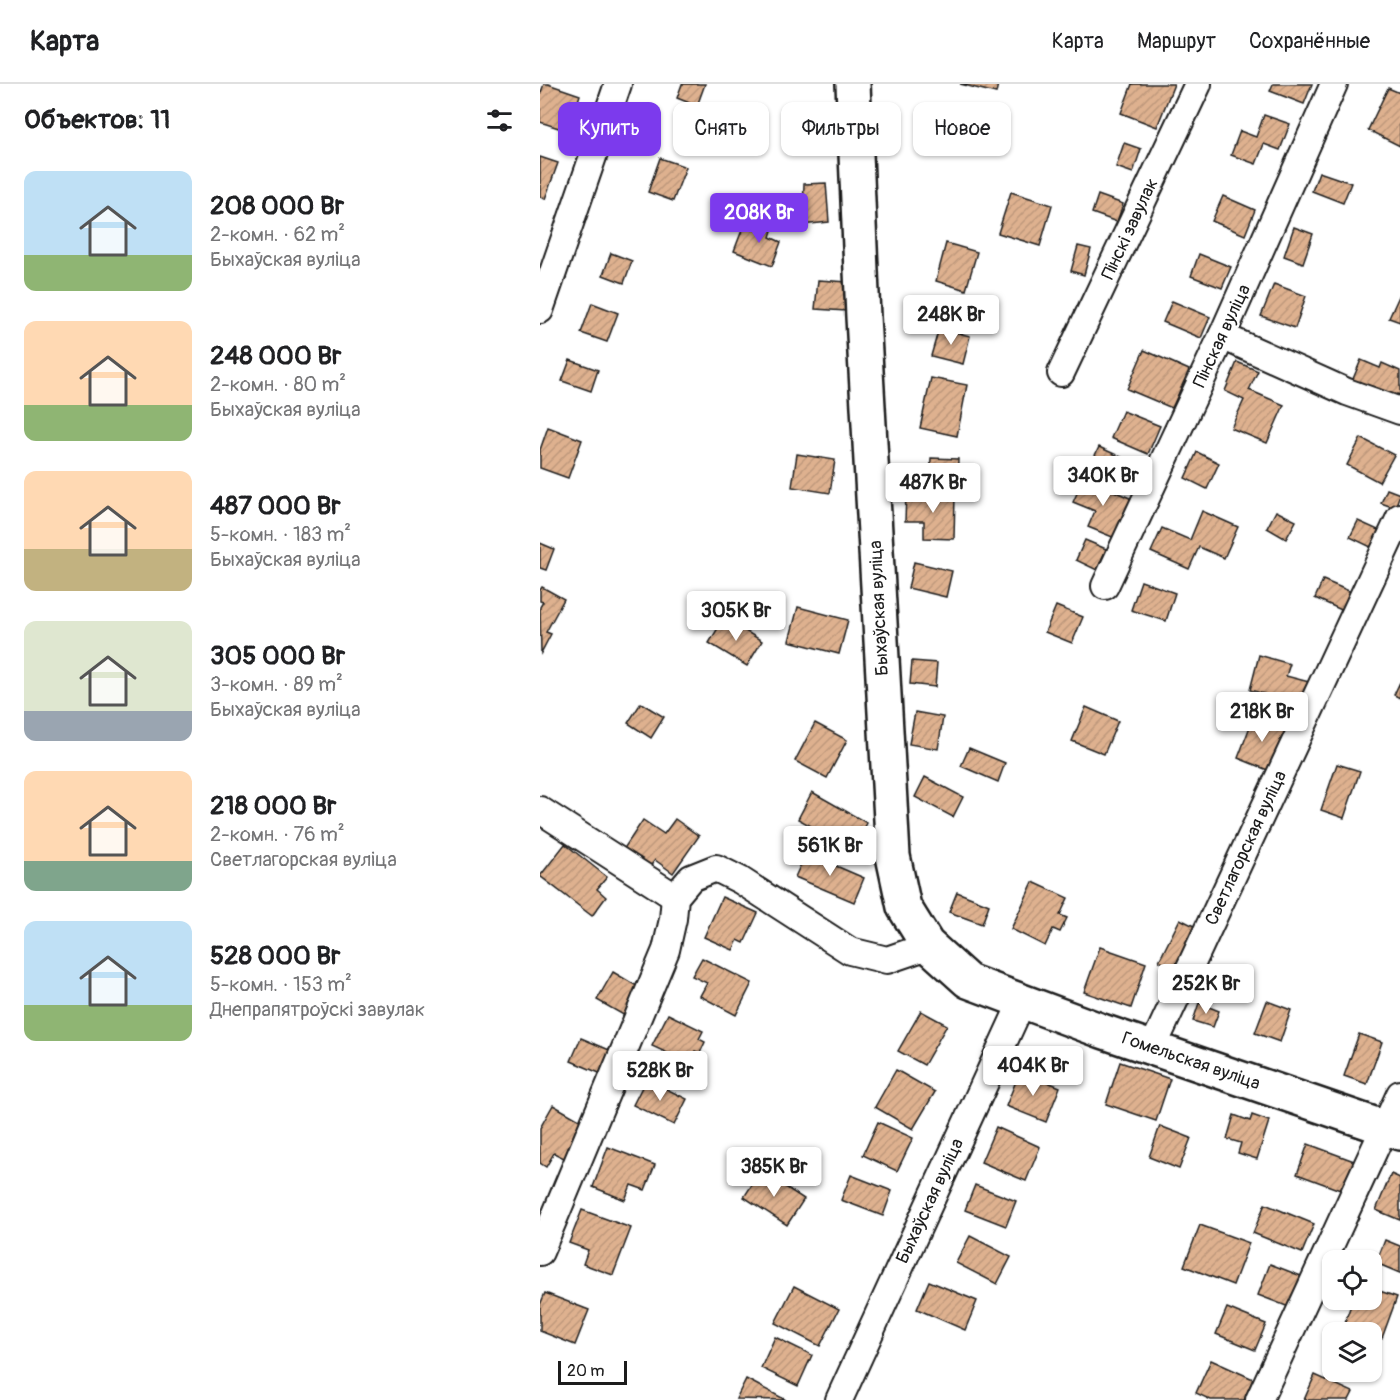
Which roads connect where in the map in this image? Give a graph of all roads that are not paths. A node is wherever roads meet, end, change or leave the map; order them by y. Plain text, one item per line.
1 (618, 84) edge
2 (853, 84) edge
3 (1198, 84) edge
4 (1334, 84) edge
5 (540, 310) edge
6 (1222, 336) junction
7 (1061, 374) dead end
8 (1400, 411) edge
9 (1400, 517) edge
10 (1105, 586) dead end
11 (540, 810) edge
12 (675, 897) junction
13 (928, 945) junction
14 (1022, 1002) junction
15 (1152, 1048) junction
16 (1400, 1094) edge
17 (1392, 1129) edge
18 (540, 1252) edge
19 (839, 1400) edge
20 (1259, 1400) edge

1 - 5 street
2 - 13 main road, Быхаўская вуліца
3 - 7 street, Пінскі завулак
4 - 6 street, Пінская вуліца
6 - 8 street
6 - 10 street, Пінская вуліца
9 - 15 street, Светлагорская вуліца
11 - 12 street
12 - 13 street
12 - 18 street
13 - 14 main road, Гомельская вуліца
14 - 15 main road, Гомельская вуліца
14 - 19 street, Быхаўская вуліца
15 - 17 main road, Гомельская вуліца
16 - 17 street
17 - 20 street

